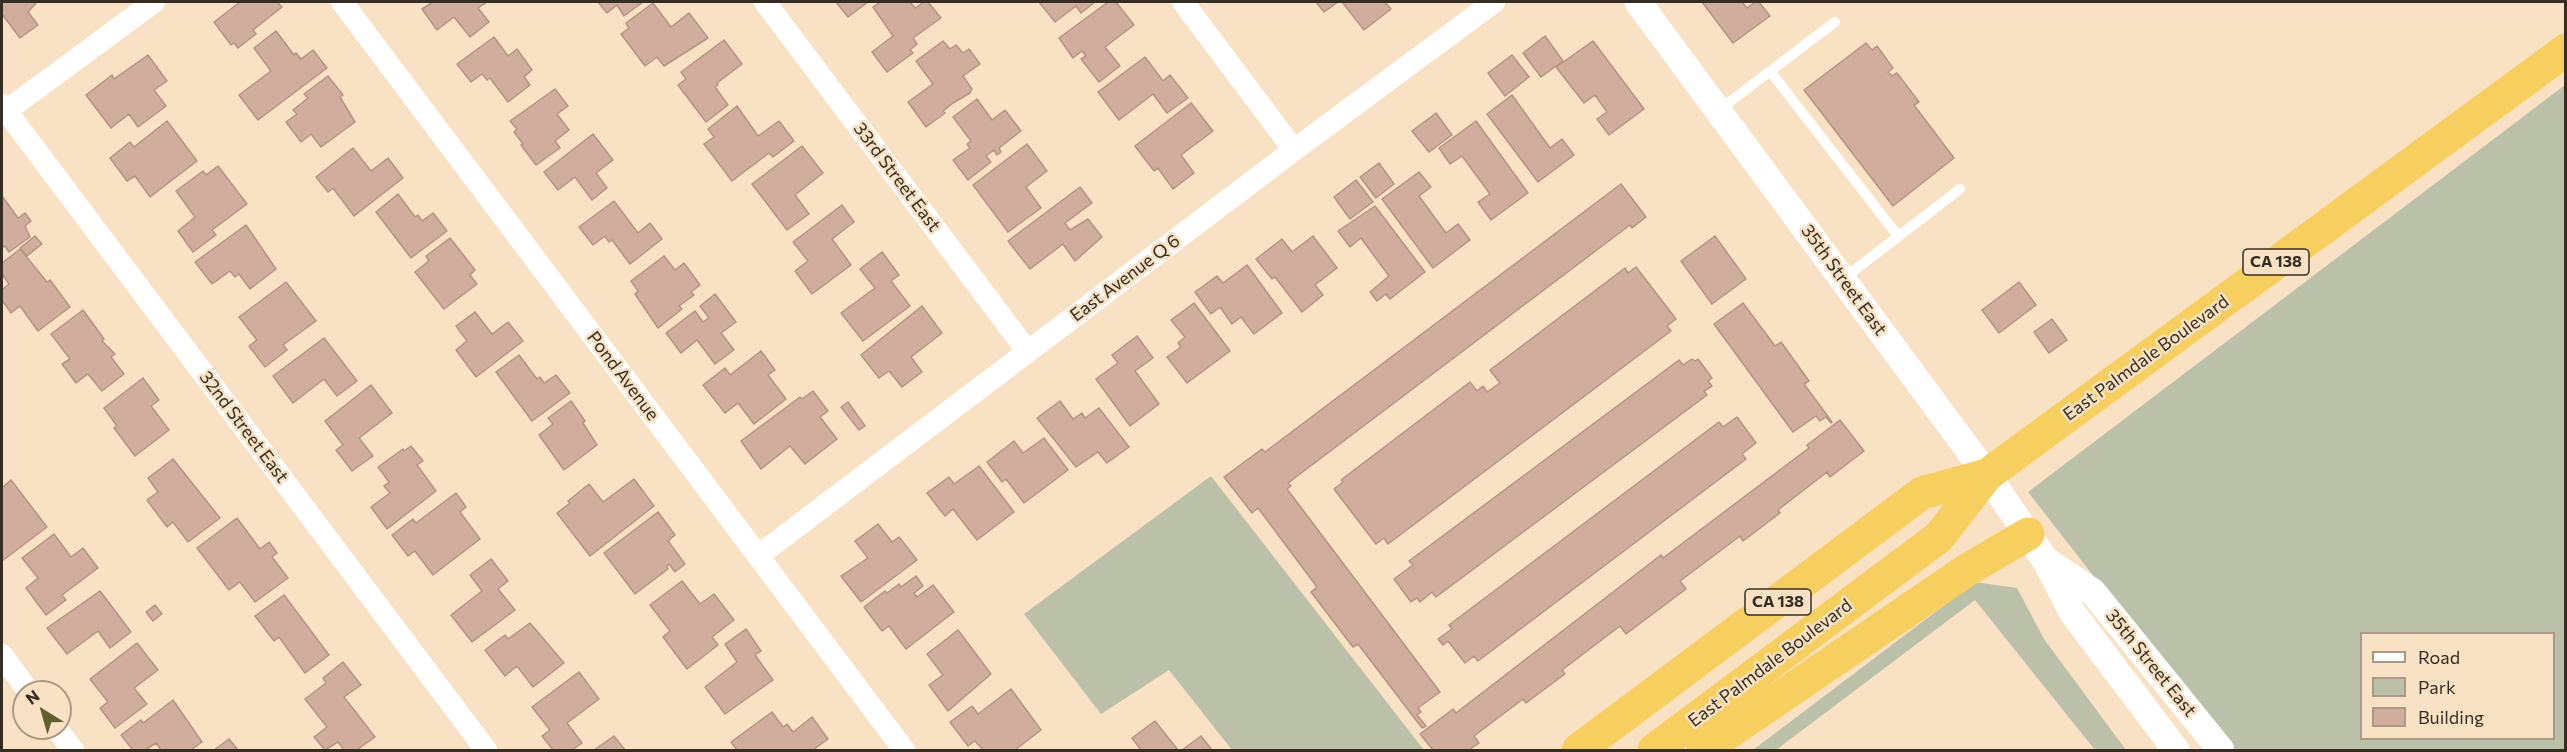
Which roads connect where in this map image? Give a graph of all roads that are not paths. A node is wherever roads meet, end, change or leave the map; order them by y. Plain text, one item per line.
1 (154, 2) edge
2 (342, 2) edge
3 (765, 2) edge
4 (1183, 2) edge
5 (1494, 2) edge
6 (1638, 2) edge
7 (1835, 21) dead end
8 (2565, 50) edge
9 (1770, 71) junction
10 (3, 109) edge
11 (1719, 110) junction
12 (1294, 150) junction
13 (1960, 189) dead end
14 (1898, 236) junction
15 (1843, 279) junction
16 (1028, 352) junction
17 (1987, 475) junction
18 (2037, 548) junction
19 (758, 556) junction
20 (2, 655) edge
21 (20, 680) edge
22 (486, 750) edge
23 (904, 750) edge
24 (1578, 750) edge
25 (1654, 750) edge
26 (1703, 750) edge
27 (2176, 750) edge
28 (2221, 750) edge

1 - 10 street
2 - 19 street, Pond Avenue
3 - 16 street, 33rd Street East
4 - 12 street
5 - 12 street, East Avenue Q 6
6 - 11 street, 35th Street East
7 - 9 lane
8 - 17 highway, East Palmdale Boulevard / CA 138
9 - 11 lane
9 - 14 lane
10 - 22 street, 32nd Street East
11 - 15 street, 35th Street East
12 - 16 street, East Avenue Q 6
13 - 14 lane
14 - 15 lane
15 - 17 street, 35th Street East
16 - 19 street, East Avenue Q 6
17 - 18 street, 35th Street East
17 - 24 highway, East Palmdale Boulevard / CA 138
17 - 25 highway, East Palmdale Boulevard
18 - 26 highway
18 - 27 street, 35th Street East
18 - 28 street, 35th Street East
19 - 23 street, Pond Avenue
20 - 21 street

